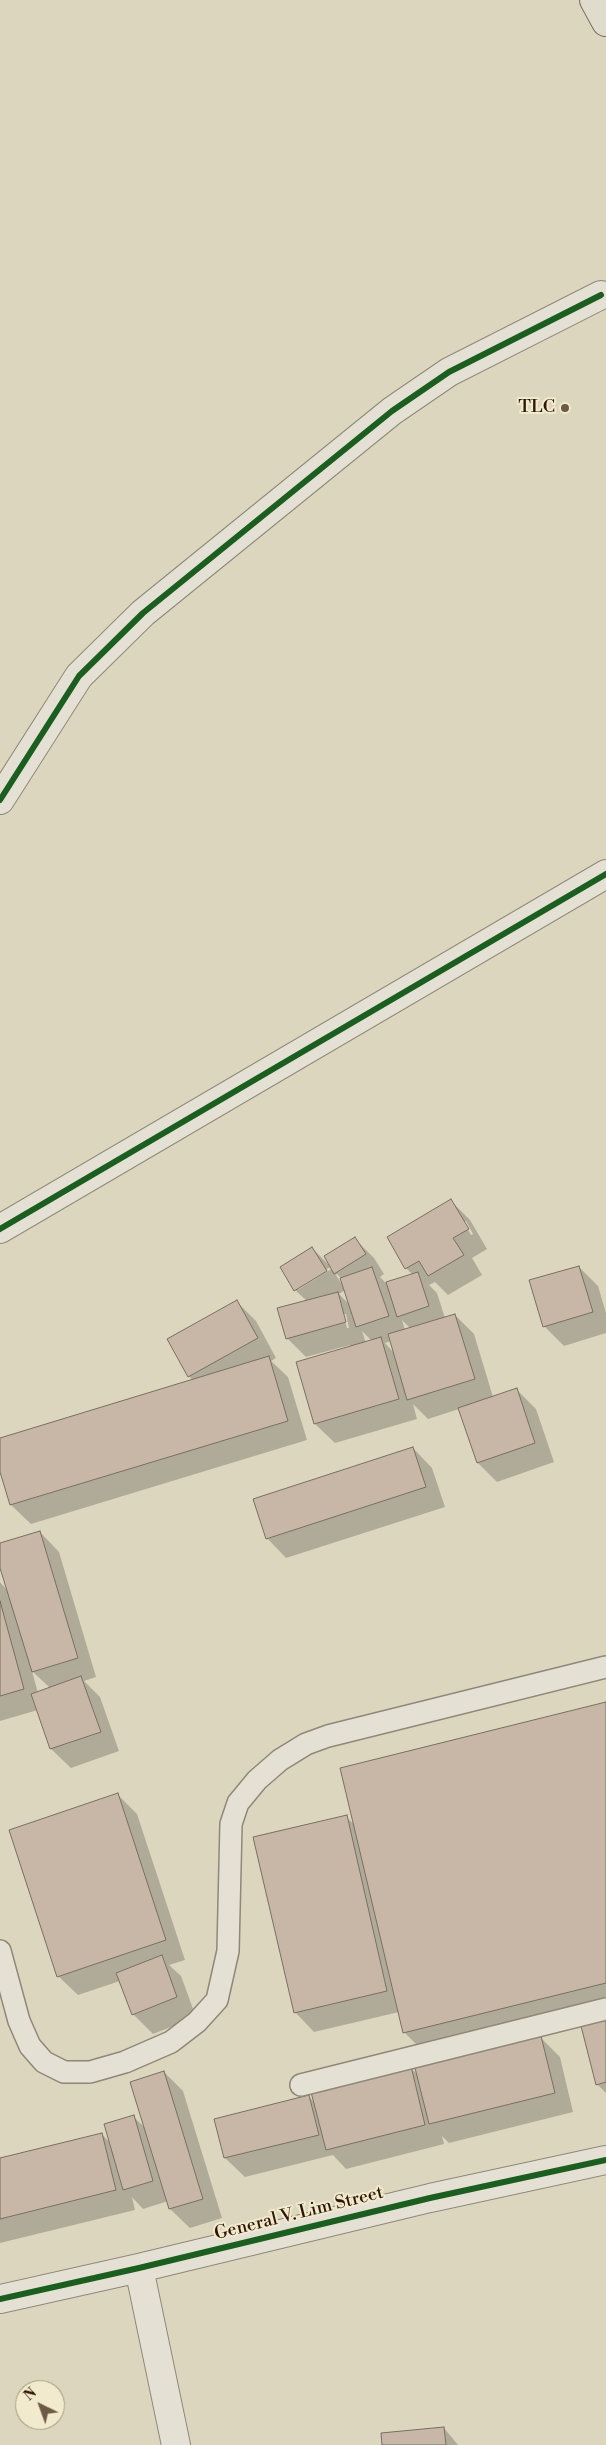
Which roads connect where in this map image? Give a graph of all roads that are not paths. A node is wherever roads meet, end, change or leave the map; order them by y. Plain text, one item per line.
1 (594, 0) edge
2 (606, 22) edge
3 (604, 295) edge
4 (0, 800) edge
5 (606, 874) edge
6 (0, 1229) edge
7 (606, 1667) edge
8 (0, 1950) edge
9 (606, 2009) edge
10 (301, 2085) dead end
11 (606, 2160) edge
12 (139, 2268) junction
13 (0, 2299) edge
14 (176, 2445) edge

1 - 2 highway
3 - 4 street
5 - 6 street
7 - 8 lane
9 - 10 lane
11 - 12 street, General V. Lim Street
12 - 13 street, General V. Lim Street
12 - 14 street

